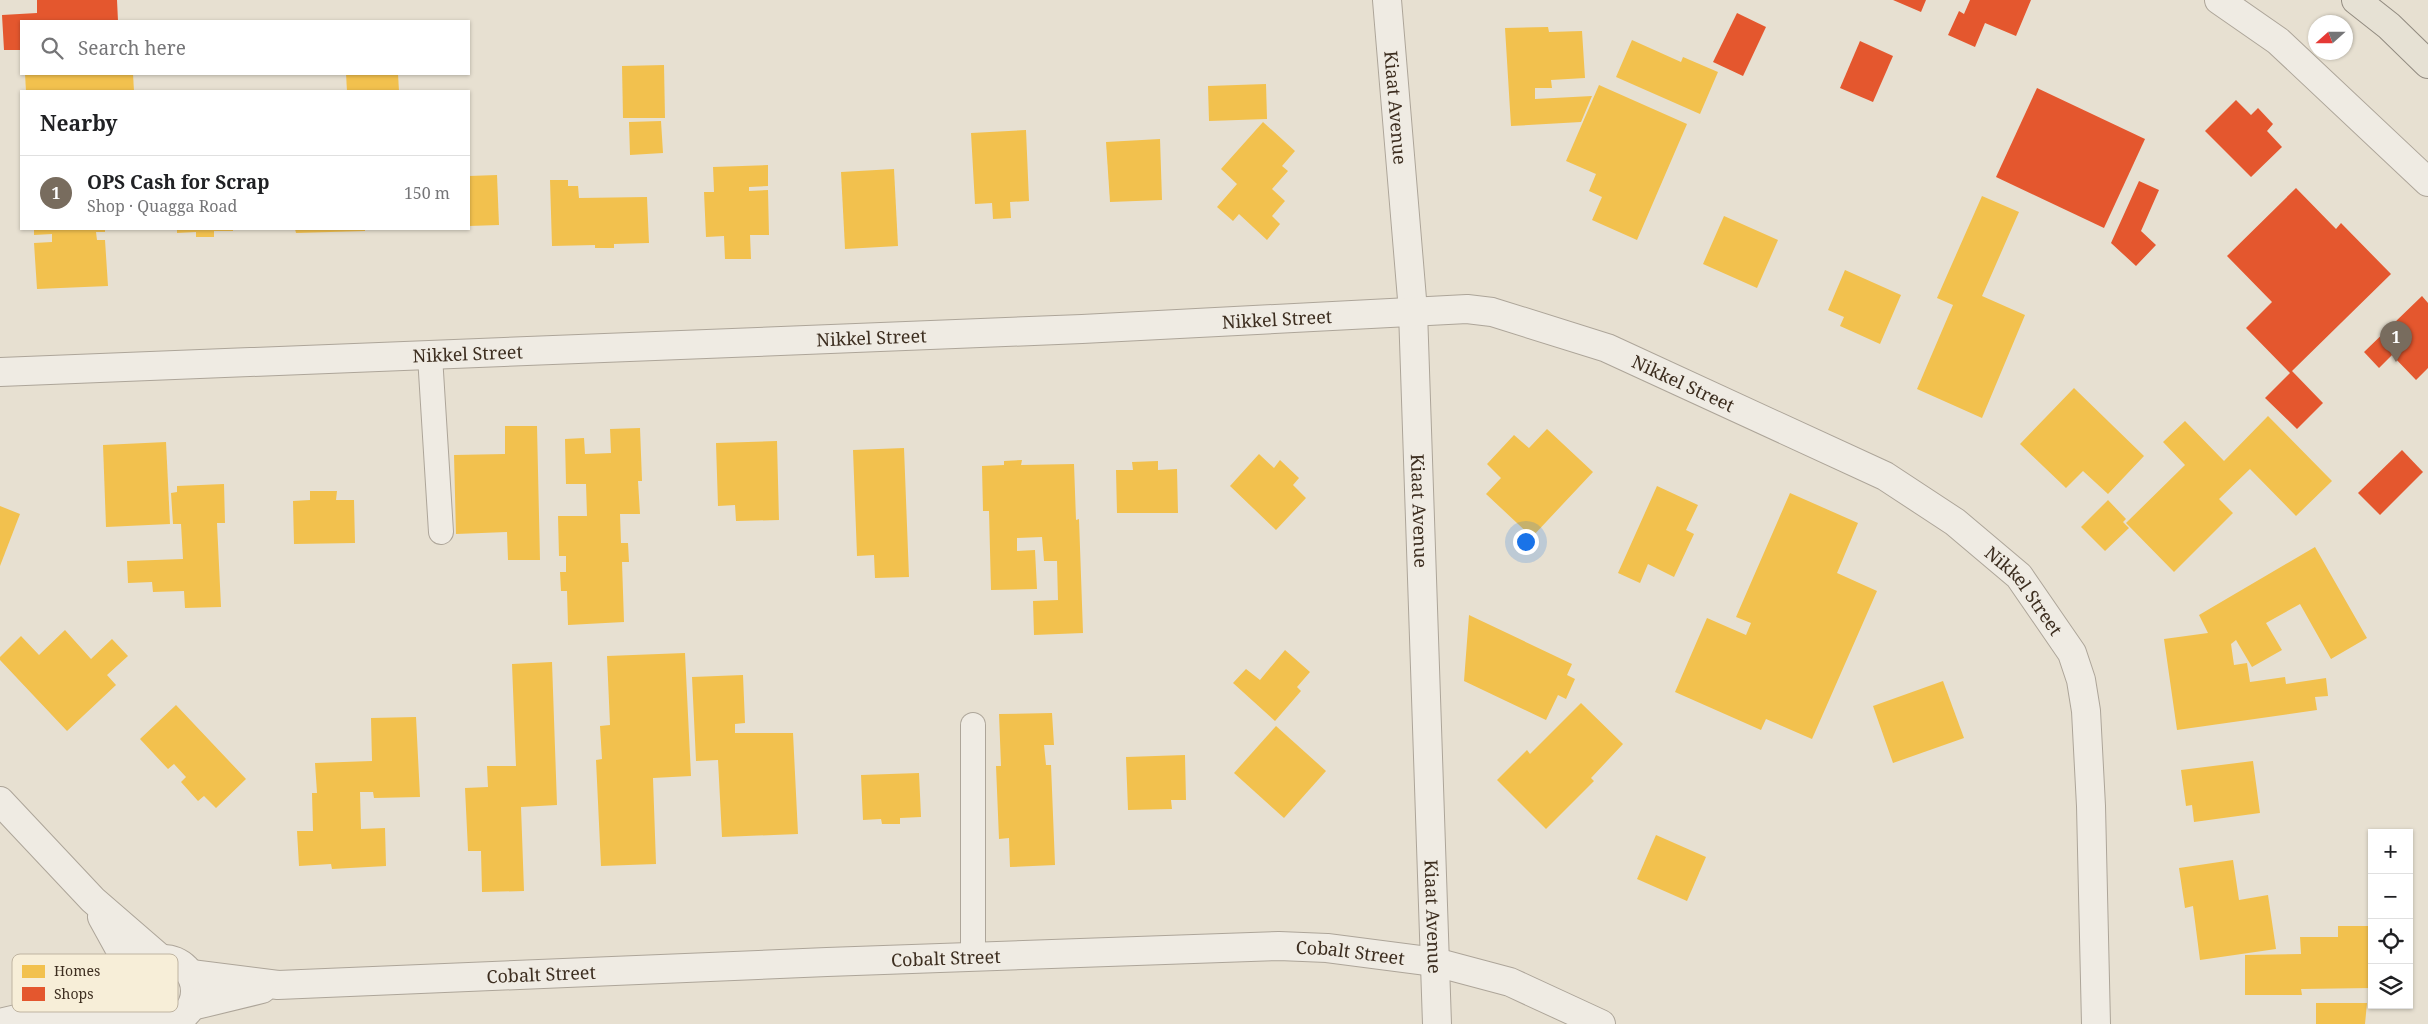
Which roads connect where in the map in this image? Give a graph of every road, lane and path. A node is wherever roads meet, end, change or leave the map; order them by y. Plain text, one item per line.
1 (1388, 0) edge
2 (2219, 0) edge
3 (2356, 0) edge
4 (2428, 64) edge
5 (2428, 182) edge
6 (1413, 311) junction
7 (430, 356) junction
8 (0, 372) edge
9 (441, 532) dead end
10 (973, 725) dead end
11 (0, 801) edge
12 (93, 900) junction
13 (120, 954) edge
14 (155, 954) edge
15 (973, 957) junction
16 (1435, 962) junction
17 (178, 963) edge
18 (191, 974) junction
19 (278, 985) junction
20 (42, 1012) edge
21 (34, 1015) junction
22 (188, 1015) edge
23 (150, 1020) edge
24 (0, 1023) edge
25 (1437, 1024) edge
26 (1601, 1024) edge
27 (2096, 1024) edge

1 - 6 street, Kiaat Avenue
2 - 5 street
3 - 4 main road
6 - 7 street, Nikkel Street
6 - 16 street, Kiaat Avenue
6 - 27 street, Nikkel Street
7 - 8 street, Nikkel Street
7 - 9 lane
10 - 15 lane
11 - 12 street
12 - 13 street
12 - 14 street
15 - 16 street, Cobalt Street
15 - 19 street, Cobalt Street
16 - 25 street, Kiaat Avenue
16 - 26 street, Cobalt Street
17 - 18 street
18 - 19 street, Cobalt Street
18 - 22 street
19 - 22 street, Cobalt Street
20 - 21 street
21 - 23 street
21 - 24 street
22 - 23 street

